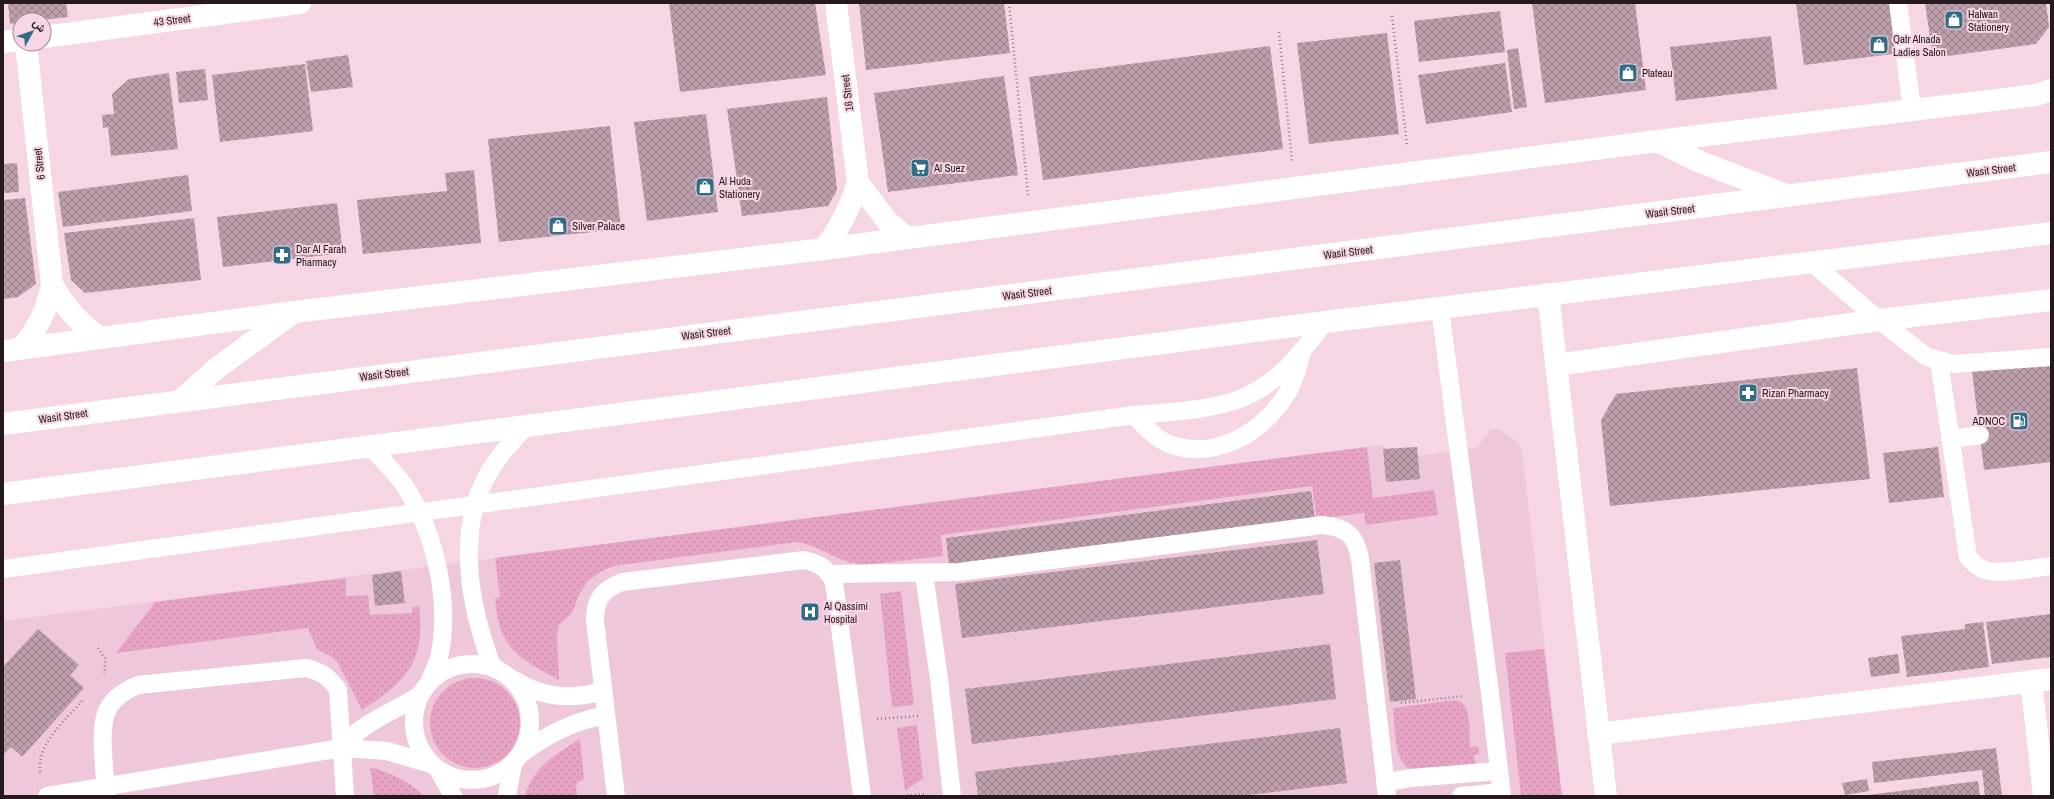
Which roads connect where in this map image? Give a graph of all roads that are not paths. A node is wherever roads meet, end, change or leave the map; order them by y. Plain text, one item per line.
1 (300, 3) edge
2 (836, 3) edge
3 (1898, 3) edge
4 (52, 36) edge
5 (27, 52) edge
6 (2051, 90) edge
7 (1912, 109) junction
8 (1657, 141) junction
9 (2048, 159) edge
10 (858, 183) junction
11 (1789, 196) junction
12 (2051, 233) edge
13 (907, 238) junction
14 (824, 249) junction
15 (1811, 262) junction
16 (52, 284) junction
17 (1548, 294) junction
18 (2051, 300) edge
19 (1440, 308) junction
20 (294, 312) junction
21 (1879, 320) junction
22 (1325, 322) junction
23 (102, 338) junction
24 (11, 350) edge
25 (1301, 353) junction
26 (2051, 357) edge
27 (1939, 361) junction
28 (1556, 365) junction
29 (181, 400) junction
30 (1134, 415) junction
31 (3, 424) edge
32 (526, 427) junction
33 (1980, 435) dead end
34 (1952, 439) junction
35 (370, 447) junction
36 (3, 494) edge
37 (475, 504) junction
38 (419, 512) junction
39 (2051, 566) edge
40 (3, 569) edge
41 (830, 574) junction
42 (924, 574) junction
43 (493, 668) junction
44 (510, 678) junction
45 (430, 680) junction
46 (2041, 680) edge
47 (603, 691) junction
48 (420, 695) junction
49 (606, 715) junction
50 (1598, 734) junction
51 (342, 748) junction
52 (517, 760) junction
53 (435, 768) junction
54 (1499, 771) junction
55 (1386, 790) edge
56 (106, 791) edge
57 (1501, 794) edge
58 (47, 796) edge
59 (345, 796) edge
60 (453, 796) edge
61 (507, 796) edge
62 (616, 796) edge
63 (862, 796) edge
64 (952, 796) edge
65 (1461, 796) edge
66 (1606, 796) edge
67 (2044, 796) edge

1 - 4 street, 43 Street
2 - 10 street, 16 Street
3 - 7 lane
5 - 16 street, 6 Street
6 - 7 street
7 - 8 street
8 - 11 street
8 - 13 street
9 - 11 street, Wasit Street
10 - 13 street
10 - 14 street, 16 Street
11 - 29 street, Wasit Street
12 - 15 street
13 - 14 street
14 - 20 street
15 - 17 street
15 - 21 lane
16 - 23 street, 6 Street
16 - 24 street, 6 Street
17 - 19 street
17 - 28 street
18 - 21 street
19 - 22 street
19 - 54 lane
20 - 23 street
20 - 29 street
21 - 27 lane
21 - 28 street
22 - 25 lane
22 - 32 street
23 - 24 street
25 - 30 lane
25 - 30 lane
26 - 27 lane
27 - 34 lane
28 - 50 street
29 - 31 street, Wasit Street
30 - 37 lane
32 - 35 street
32 - 37 lane
33 - 34 lane
34 - 39 lane
35 - 36 street
35 - 38 lane
37 - 38 lane
37 - 43 lane
38 - 40 lane
38 - 45 lane
41 - 42 lane
41 - 47 lane
41 - 63 lane
42 - 55 lane
42 - 64 lane
43 - 44 lane
43 - 45 lane
44 - 47 lane
44 - 52 lane
45 - 48 lane
46 - 50 street
46 - 67 street
47 - 49 lane
48 - 51 lane
48 - 53 lane
49 - 52 lane
49 - 62 lane
50 - 66 street
51 - 53 lane
51 - 56 lane
51 - 56 lane
51 - 59 lane
52 - 53 lane
52 - 61 lane
53 - 60 lane
54 - 55 lane
54 - 57 lane
56 - 58 lane
57 - 65 lane

